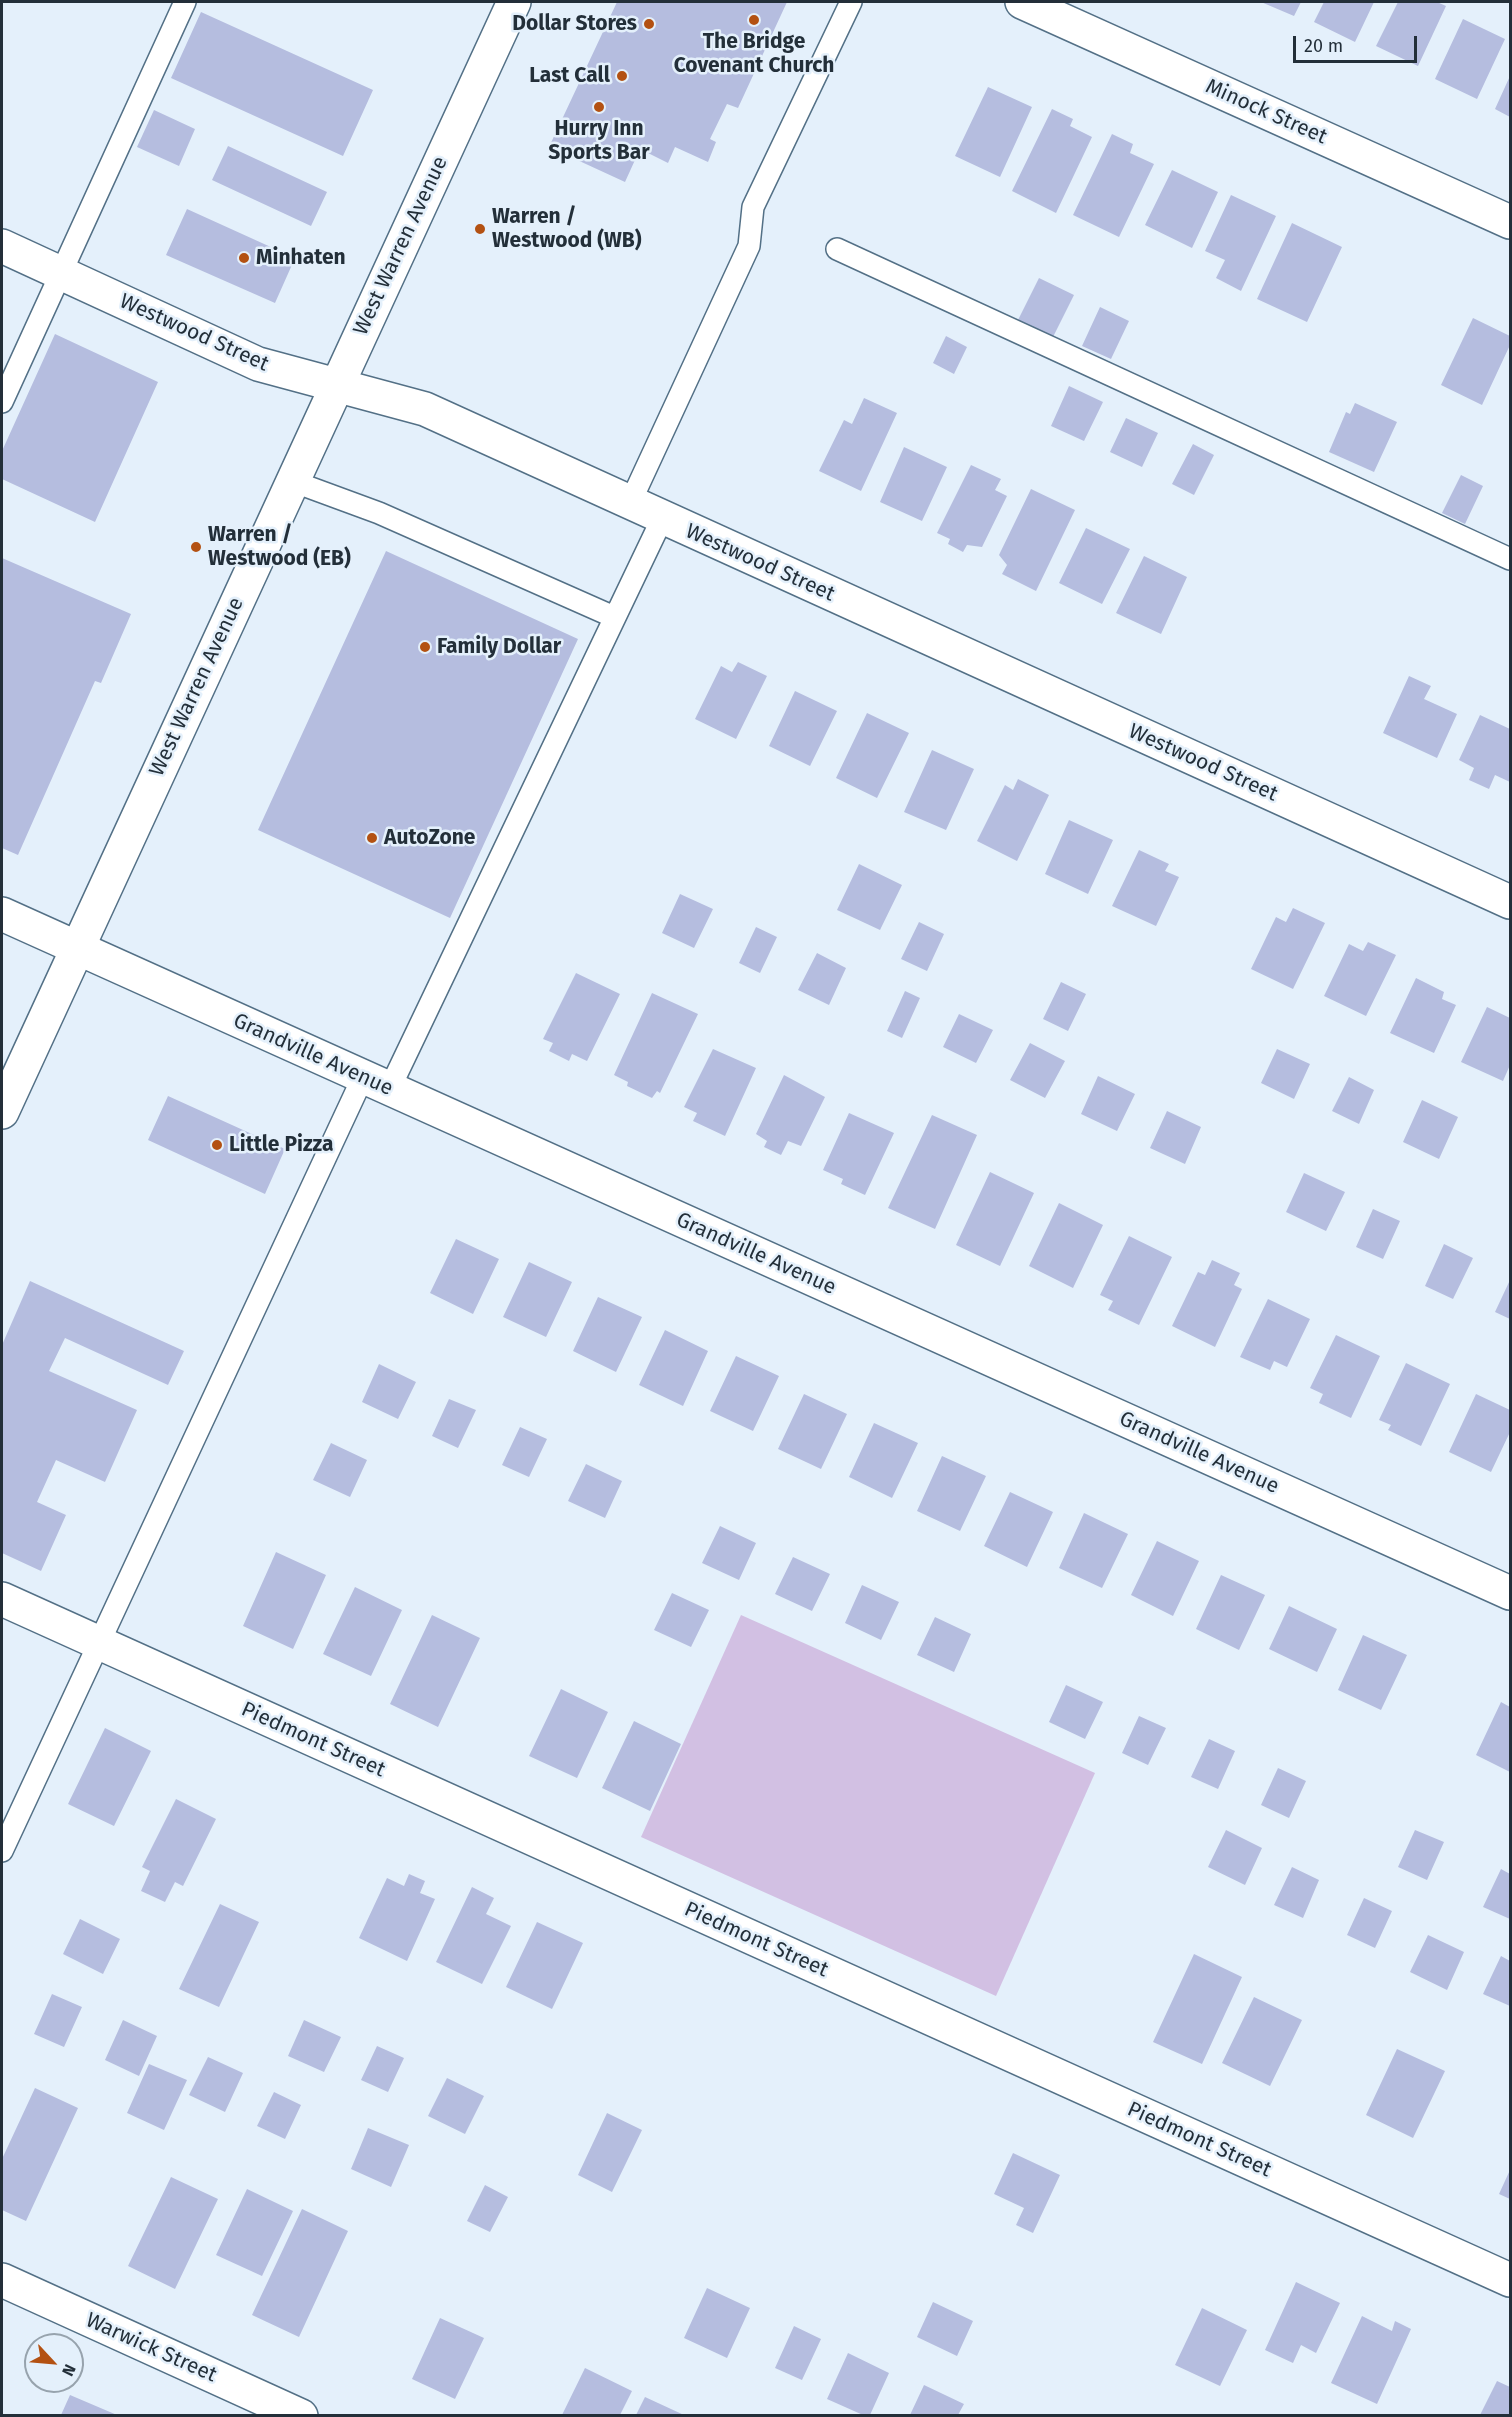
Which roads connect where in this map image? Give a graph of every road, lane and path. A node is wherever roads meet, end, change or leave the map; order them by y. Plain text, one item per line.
1 (185, 2) edge
2 (514, 2) edge
3 (851, 2) edge
4 (1022, 2) edge
5 (1510, 222) edge
6 (2, 246) edge
7 (837, 249) dead end
8 (60, 272) junction
9 (336, 386) junction
10 (2, 402) edge
11 (292, 481) junction
12 (630, 503) junction
13 (662, 519) junction
14 (1510, 559) edge
15 (614, 617) junction
16 (1510, 902) edge
17 (2, 914) edge
18 (77, 948) junction
19 (376, 1083) junction
20 (2, 1112) edge
21 (1510, 1593) edge
22 (2, 1599) edge
23 (98, 1643) junction
24 (2, 1851) edge
25 (2, 2280) edge
26 (1510, 2280) edge
27 (301, 2415) edge

1 - 8 lane
2 - 9 street, West Warren Avenue
3 - 12 lane
4 - 5 street, Minock Street
6 - 8 street, Westwood Street
7 - 14 lane
8 - 9 street, Westwood Street
8 - 10 lane
9 - 11 street, West Warren Avenue
9 - 12 street, Westwood Street
11 - 15 lane
11 - 18 street, West Warren Avenue
12 - 13 street, Westwood Street
13 - 15 lane
13 - 16 street, Westwood Street
15 - 19 lane
17 - 18 street, Grandville Avenue
18 - 19 street, Grandville Avenue
18 - 20 street, West Warren Avenue
19 - 21 street, Grandville Avenue
19 - 23 lane
22 - 23 street, Piedmont Street
23 - 24 lane
23 - 26 street, Piedmont Street
25 - 27 street, Warwick Street

